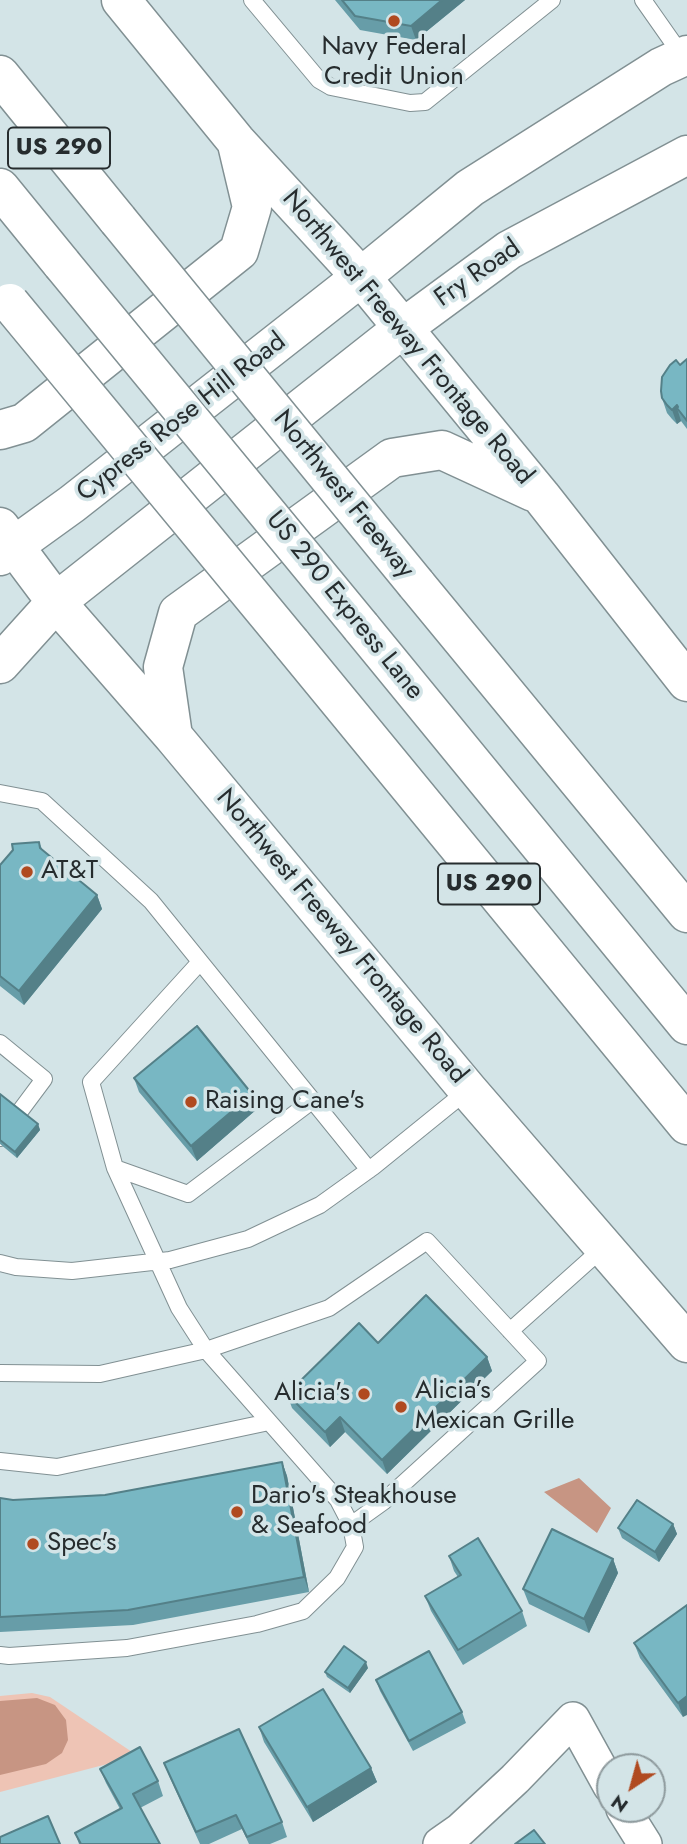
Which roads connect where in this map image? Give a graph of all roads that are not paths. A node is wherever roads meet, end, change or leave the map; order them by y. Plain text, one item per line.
1 (121, 0) edge
2 (252, 0) edge
3 (552, 0) edge
4 (643, 0) edge
5 (685, 56) edge
6 (0, 75) edge
7 (236, 141) junction
8 (687, 155) edge
9 (0, 188) edge
10 (361, 277) junction
11 (5, 296) edge
12 (403, 328) junction
13 (0, 430) edge
14 (541, 496) junction
15 (5, 543) edge
16 (56, 602) junction
17 (0, 664) edge
18 (687, 682) edge
19 (173, 736) junction
20 (0, 793) edge
21 (687, 914) edge
22 (200, 962) junction
23 (687, 1025) edge
24 (0, 1043) edge
25 (468, 1090) junction
26 (313, 1100) junction
27 (687, 1125) edge
28 (0, 1138) edge
29 (114, 1168) junction
30 (369, 1170) junction
31 (604, 1247) junction
32 (159, 1261) junction
33 (0, 1263) edge
34 (510, 1331) junction
35 (687, 1343) edge
36 (206, 1350) junction
37 (0, 1373) edge
38 (269, 1422) junction
39 (0, 1461) edge
40 (351, 1525) junction
41 (0, 1655) edge
42 (596, 1761) edge
43 (632, 1823) edge
44 (440, 1844) edge
45 (645, 1844) edge

1 - 7 main road, Northwest Freeway Frontage Road
2 - 3 lane
4 - 5 lane
5 - 10 main road
6 - 21 main road, Northwest Freeway / US 290, bridge
7 - 10 main road, Northwest Freeway Frontage Road
7 - 13 main road
8 - 12 main road, Fry Road
9 - 23 main road, US 290 Express Lane, bridge
10 - 12 main road, Northwest Freeway Frontage Road
10 - 15 main road, Cypress Rose Hill Road
11 - 27 main road, US 290, bridge
12 - 14 main road, Northwest Freeway Frontage Road
12 - 16 main road, Fry Road
14 - 18 main road, Northwest Freeway Frontage Road
14 - 19 main road
15 - 16 main road, Northwest Freeway Frontage Road
16 - 17 main road
16 - 19 main road, Northwest Freeway Frontage Road
19 - 25 main road, Northwest Freeway Frontage Road
20 - 22 lane
22 - 26 lane
22 - 29 lane
24 - 28 lane
25 - 30 lane
25 - 31 main road, Northwest Freeway Frontage Road
26 - 29 lane
26 - 30 lane
29 - 32 lane
30 - 32 lane
31 - 34 lane
31 - 35 main road, Northwest Freeway Frontage Road
32 - 33 lane
32 - 36 lane
34 - 36 lane
34 - 40 lane
36 - 37 lane
36 - 38 lane
38 - 39 lane
38 - 40 lane
40 - 41 lane
42 - 44 street
43 - 45 street

